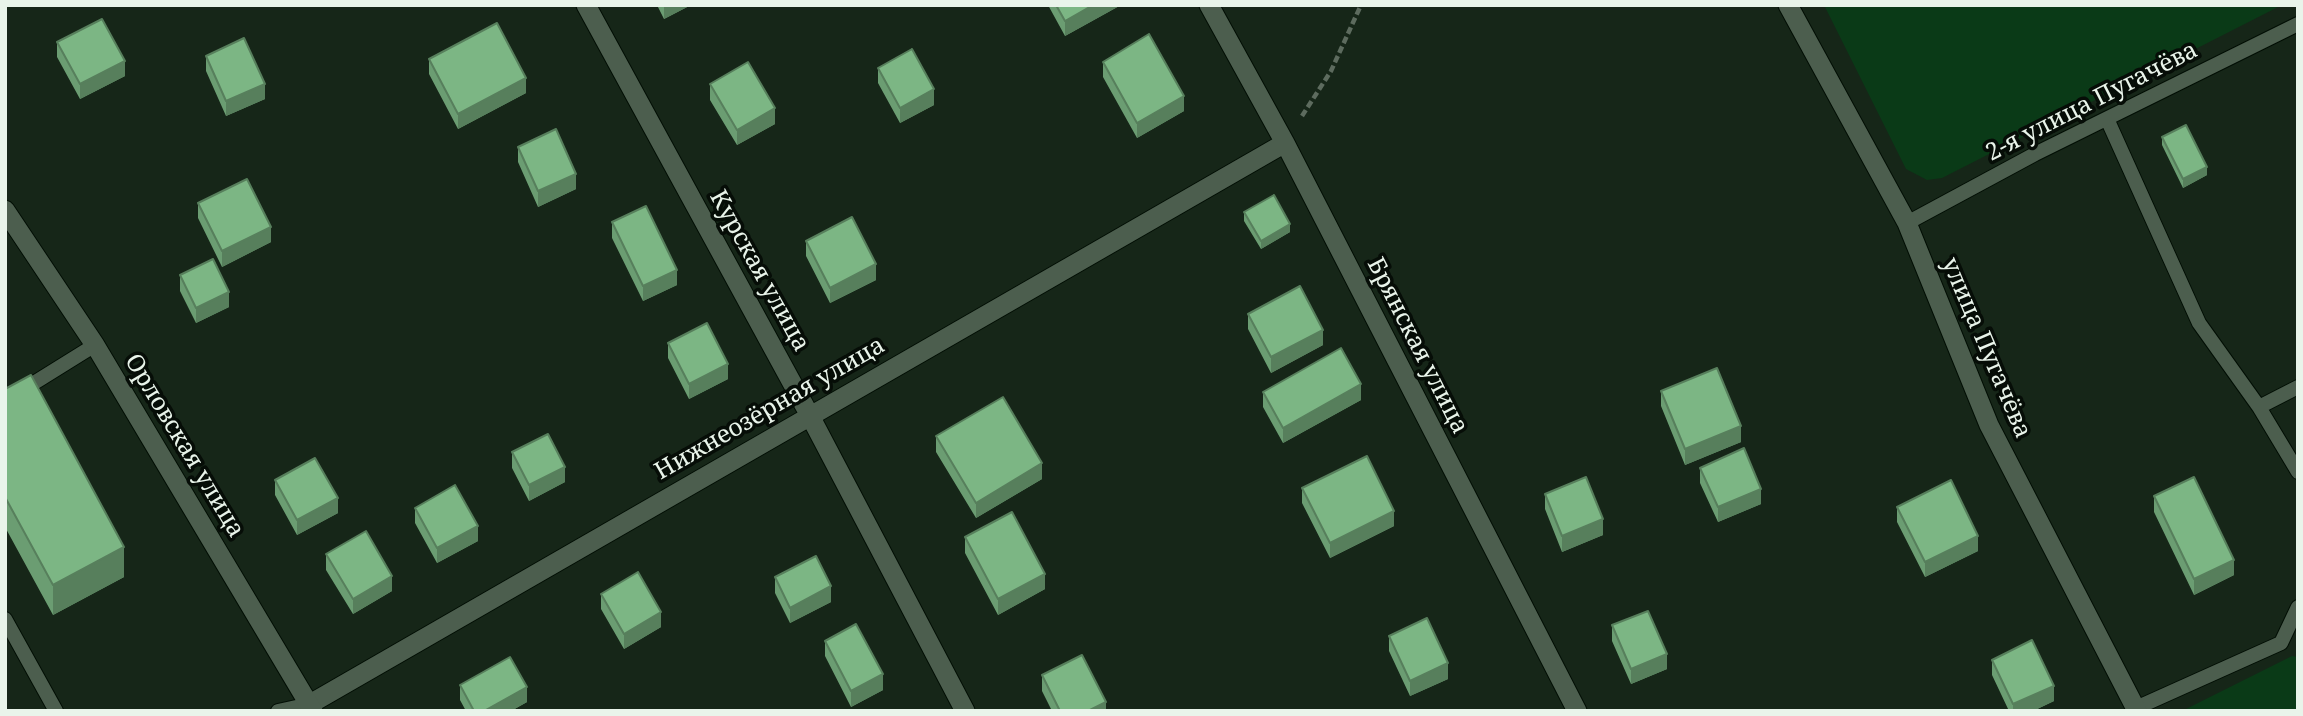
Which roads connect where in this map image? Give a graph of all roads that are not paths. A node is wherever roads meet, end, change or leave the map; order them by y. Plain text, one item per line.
1 (586, 5) edge
2 (1209, 5) edge
3 (1788, 5) edge
4 (2298, 24) edge
5 (2108, 121) junction
6 (1285, 143) junction
7 (5, 210) edge
8 (1907, 223) junction
9 (95, 345) junction
10 (2298, 387) edge
11 (5, 401) edge
12 (2259, 407) junction
13 (809, 414) junction
14 (2298, 472) edge
15 (2298, 607) edge
16 (5, 619) edge
17 (2281, 643) junction
18 (2298, 644) edge
19 (312, 707) edge
20 (2137, 710) edge
21 (56, 711) edge
22 (278, 711) edge
23 (965, 711) edge
24 (1577, 711) edge

1 - 13 street, Курская улица
2 - 6 street, Брянская улица
3 - 8 street, улица Пугачёва
4 - 5 lane, 2-я улица Пугачёва
5 - 8 lane, 2-я улица Пугачёва
5 - 12 lane
6 - 13 street, Нижнеозёрная улица
6 - 24 street, Брянская улица
7 - 9 street, Орловская улица
8 - 20 street, улица Пугачёва
9 - 11 lane
9 - 19 street, Орловская улица
10 - 12 lane
12 - 14 lane
13 - 19 street, Нижнеозёрная улица
13 - 23 street, Курская улица
15 - 17 lane
16 - 21 lane
17 - 18 lane
17 - 20 lane
19 - 22 lane, Нижнеозёрная улица

